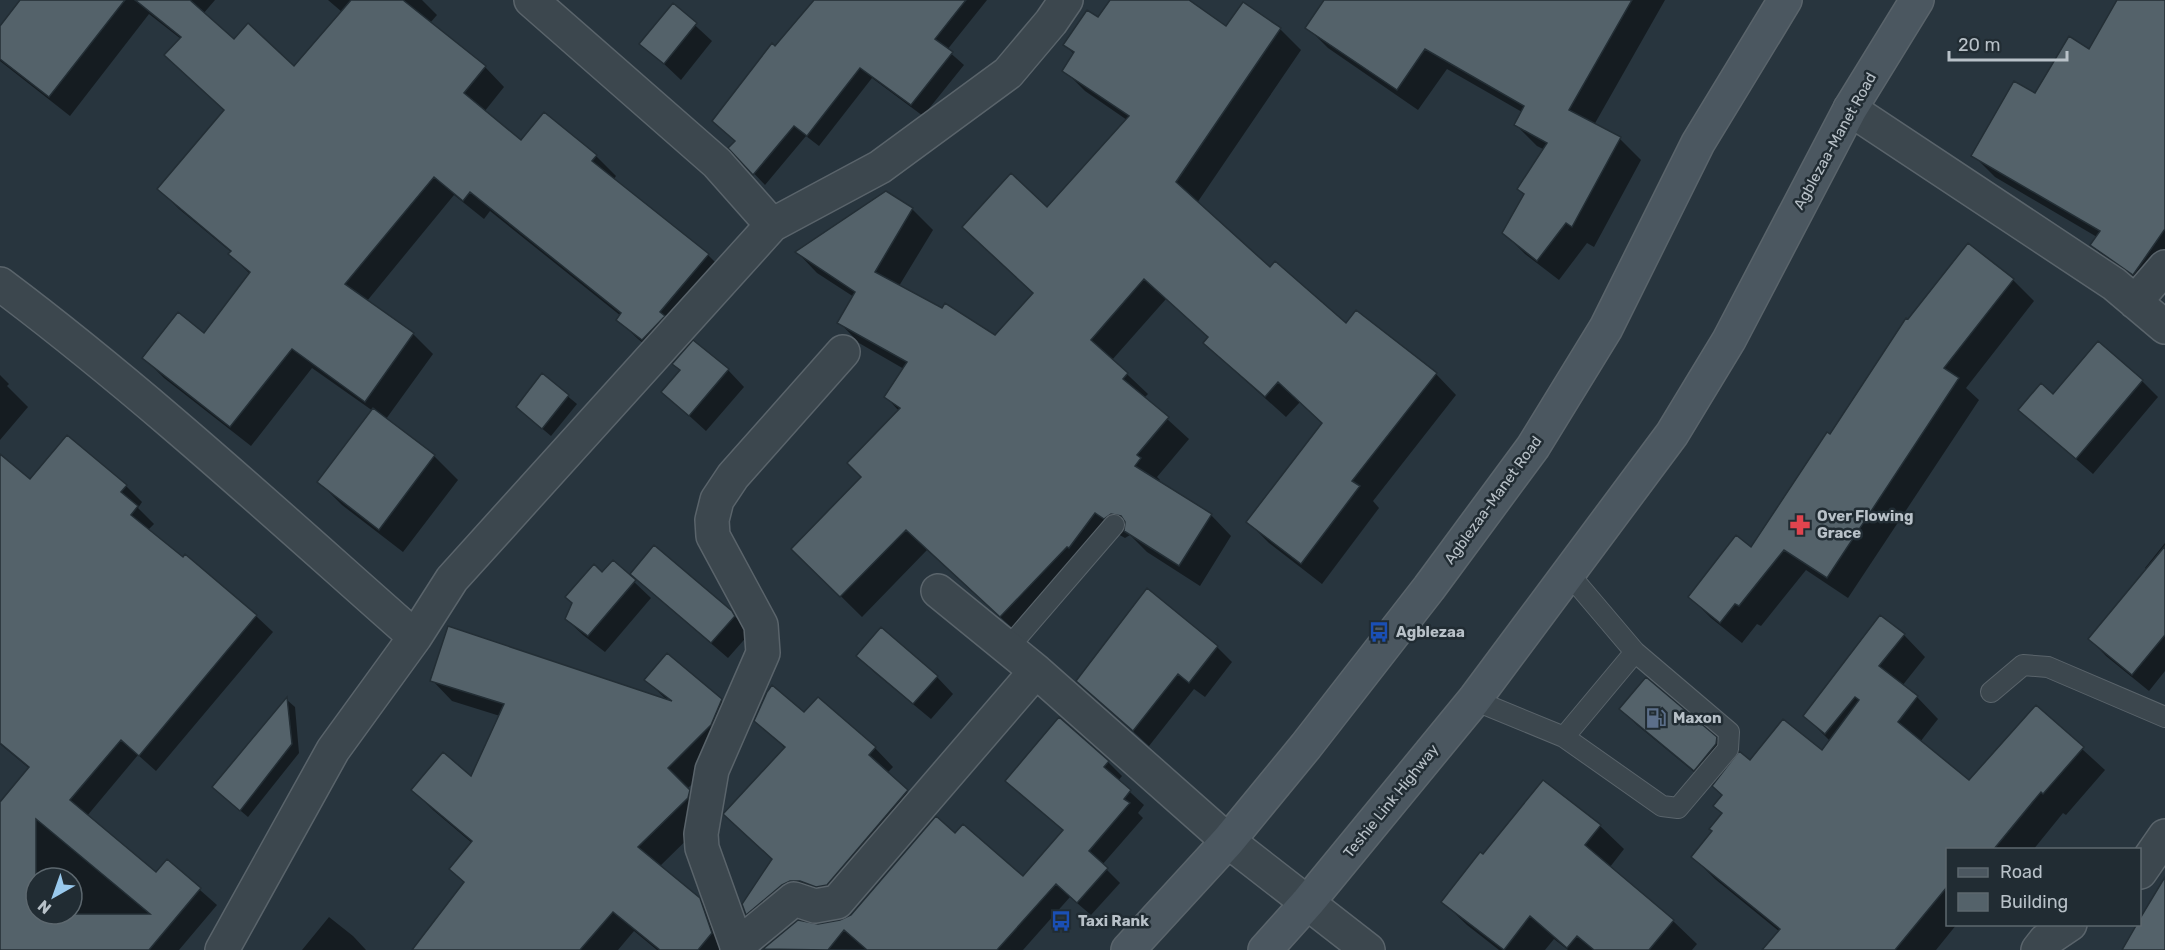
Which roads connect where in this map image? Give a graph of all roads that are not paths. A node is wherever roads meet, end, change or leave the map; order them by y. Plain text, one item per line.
1 (531, 0) edge
2 (1066, 0) edge
3 (1785, 0) edge
4 (1917, 0) edge
5 (1850, 109) junction
6 (772, 225) junction
7 (2165, 267) edge
8 (0, 284) edge
9 (2135, 302) junction
10 (2165, 327) edge
11 (843, 351) dead end
12 (1114, 525) dead end
13 (1568, 573) junction
14 (938, 591) dead end
15 (415, 637) junction
16 (1008, 648) junction
17 (1635, 652) junction
18 (1036, 671) junction
19 (1991, 692) dead end
20 (1474, 700) junction
21 (2165, 717) edge
22 (1564, 737) junction
23 (2165, 836) edge
24 (1228, 842) junction
25 (2141, 869) edge
26 (1308, 902) junction
27 (2067, 926) edge
28 (737, 948) edge
29 (222, 950) edge
30 (1128, 950) edge
31 (1265, 950) edge
32 (1368, 950) edge
33 (2038, 950) edge

1 - 6 street
2 - 6 street
3 - 24 main road, Agblezaa-Manet Road
4 - 5 main road, Agblezaa-Manet Road
5 - 9 street
5 - 13 main road, Agblezaa-Manet Road
6 - 15 street
7 - 9 street
8 - 15 street
9 - 10 street
11 - 28 street
12 - 16 lane
13 - 17 lane
13 - 20 main road, Agblezaa-Manet Road
14 - 16 street
15 - 29 street
16 - 18 street
17 - 22 lane
17 - 22 lane
18 - 24 street
18 - 28 street
19 - 21 lane
20 - 22 lane
20 - 26 main road, Teshie Link Highway
23 - 25 street
24 - 26 street
24 - 30 main road, Agblezaa-Manet Road
26 - 31 main road
26 - 32 street
27 - 33 street

